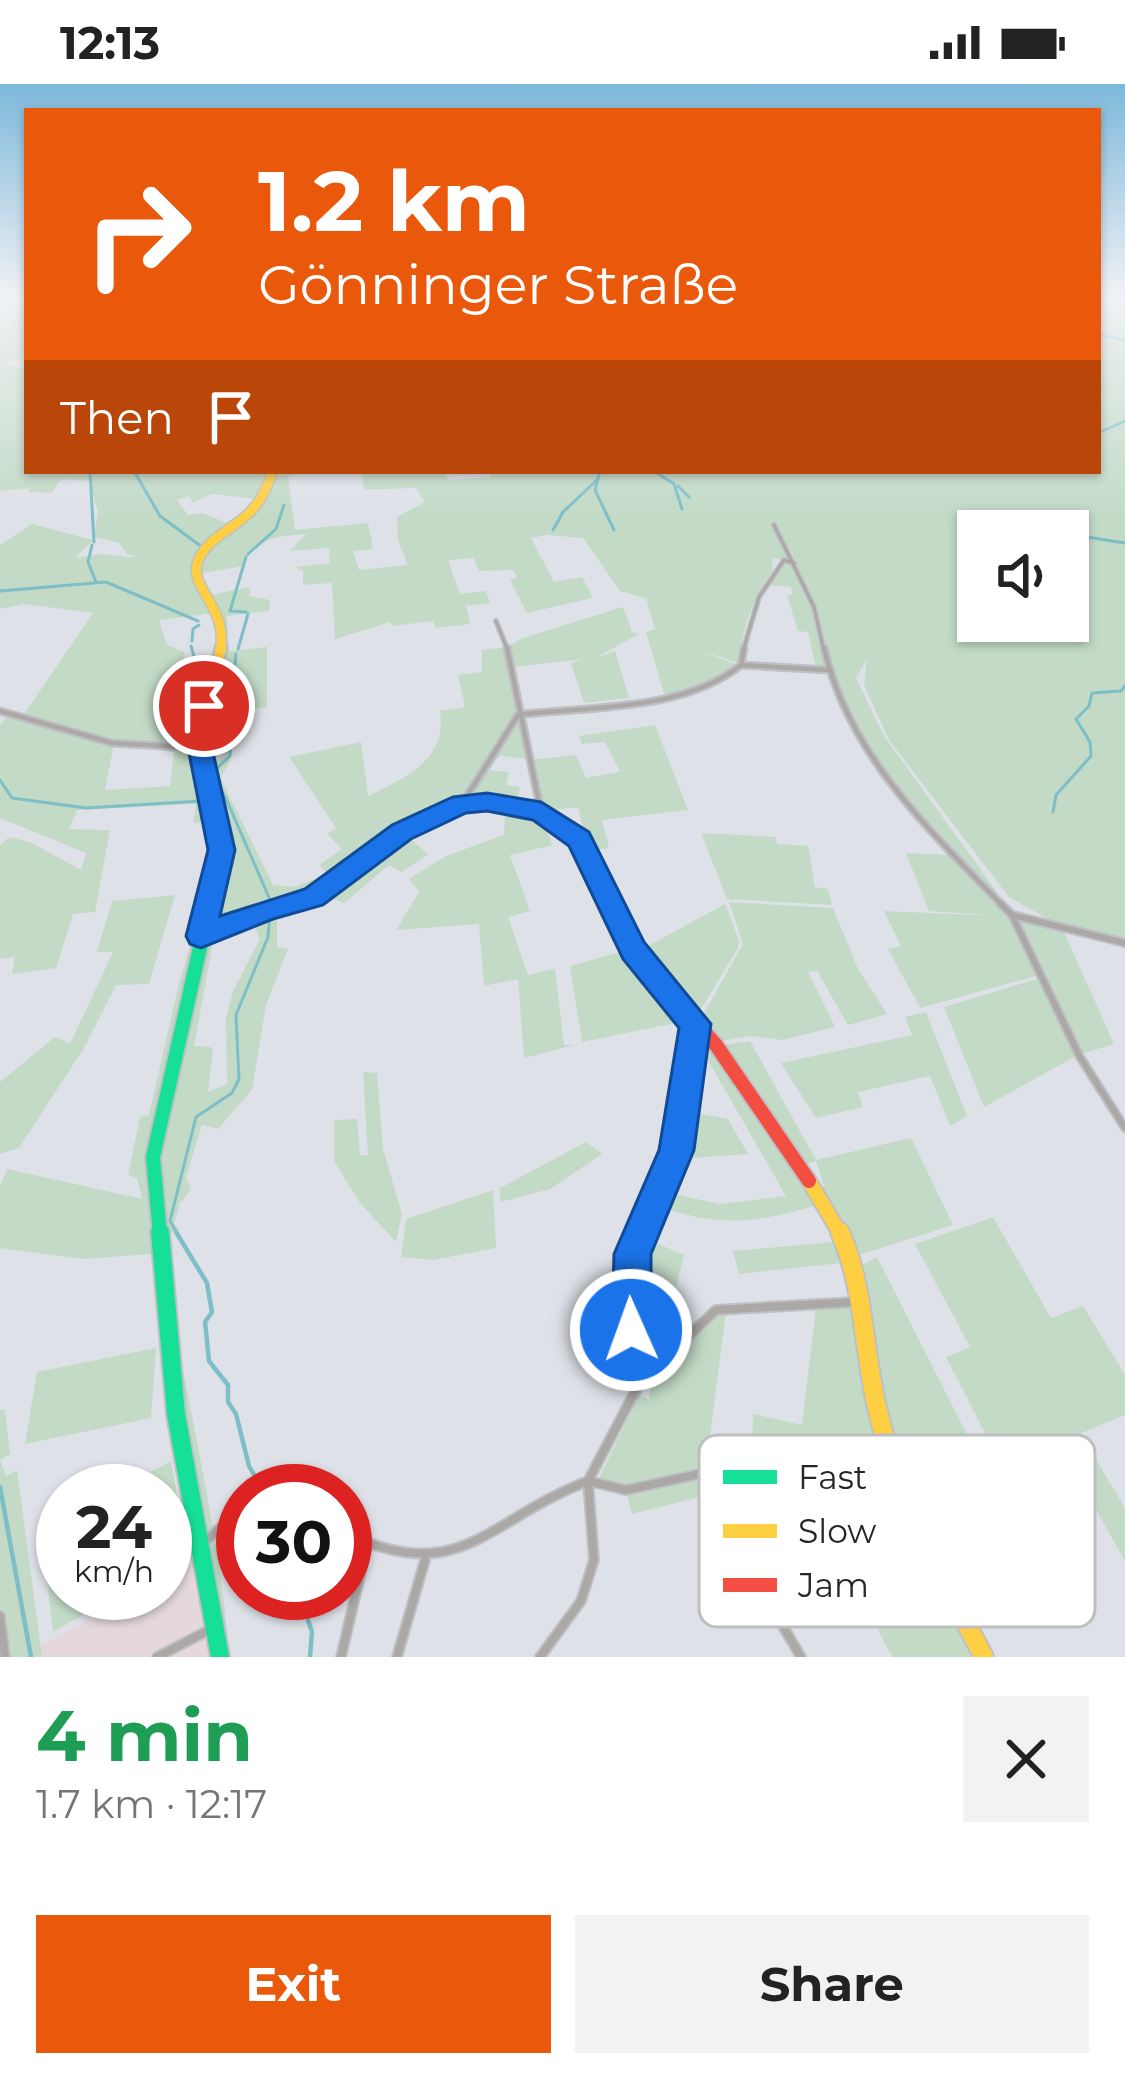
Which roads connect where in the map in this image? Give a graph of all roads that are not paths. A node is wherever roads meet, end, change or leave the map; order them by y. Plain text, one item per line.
1 (272, 474) edge
2 (774, 526) dead end
3 (794, 562) junction
4 (496, 621) dead end
5 (741, 665) junction
6 (829, 670) junction
7 (0, 711) edge
8 (518, 715) junction
9 (200, 748) junction
10 (462, 804) junction
11 (541, 812) junction
12 (1012, 915) junction
13 (201, 936) junction
14 (1125, 944) edge
15 (695, 1024) junction
16 (716, 1044) junction
17 (692, 1053) junction
18 (1125, 1128) edge
19 (856, 1302) junction
20 (640, 1382) junction
21 (886, 1435) edge
22 (699, 1474) edge
23 (588, 1481) junction
24 (216, 1531) edge
25 (201, 1544) junction
26 (372, 1547) edge
27 (425, 1560) junction
28 (0, 1616) edge
29 (350, 1620) edge
30 (216, 1627) junction
31 (784, 1627) edge
32 (968, 1627) edge
33 (5, 1657) edge
34 (157, 1657) edge
35 (220, 1657) edge
36 (341, 1657) edge
37 (397, 1657) edge
38 (540, 1657) edge
39 (801, 1657) edge
40 (984, 1657) edge

1 - 9 street
2 - 3 street
3 - 5 street
3 - 6 street
4 - 8 street
5 - 6 street
5 - 8 street
6 - 12 street
7 - 9 street
8 - 10 street
8 - 11 street
9 - 13 street
10 - 11 street
10 - 13 street
11 - 15 street
12 - 14 street
12 - 18 street
13 - 25 street
15 - 16 street
15 - 17 street
16 - 17 street
16 - 19 street
17 - 20 street
19 - 20 street
19 - 21 street
20 - 23 street
22 - 23 street
23 - 27 street
23 - 38 street
24 - 25 street
25 - 30 street
26 - 27 street
27 - 37 street
28 - 33 street
29 - 36 street
30 - 34 street
30 - 35 street
31 - 39 street
32 - 40 street

